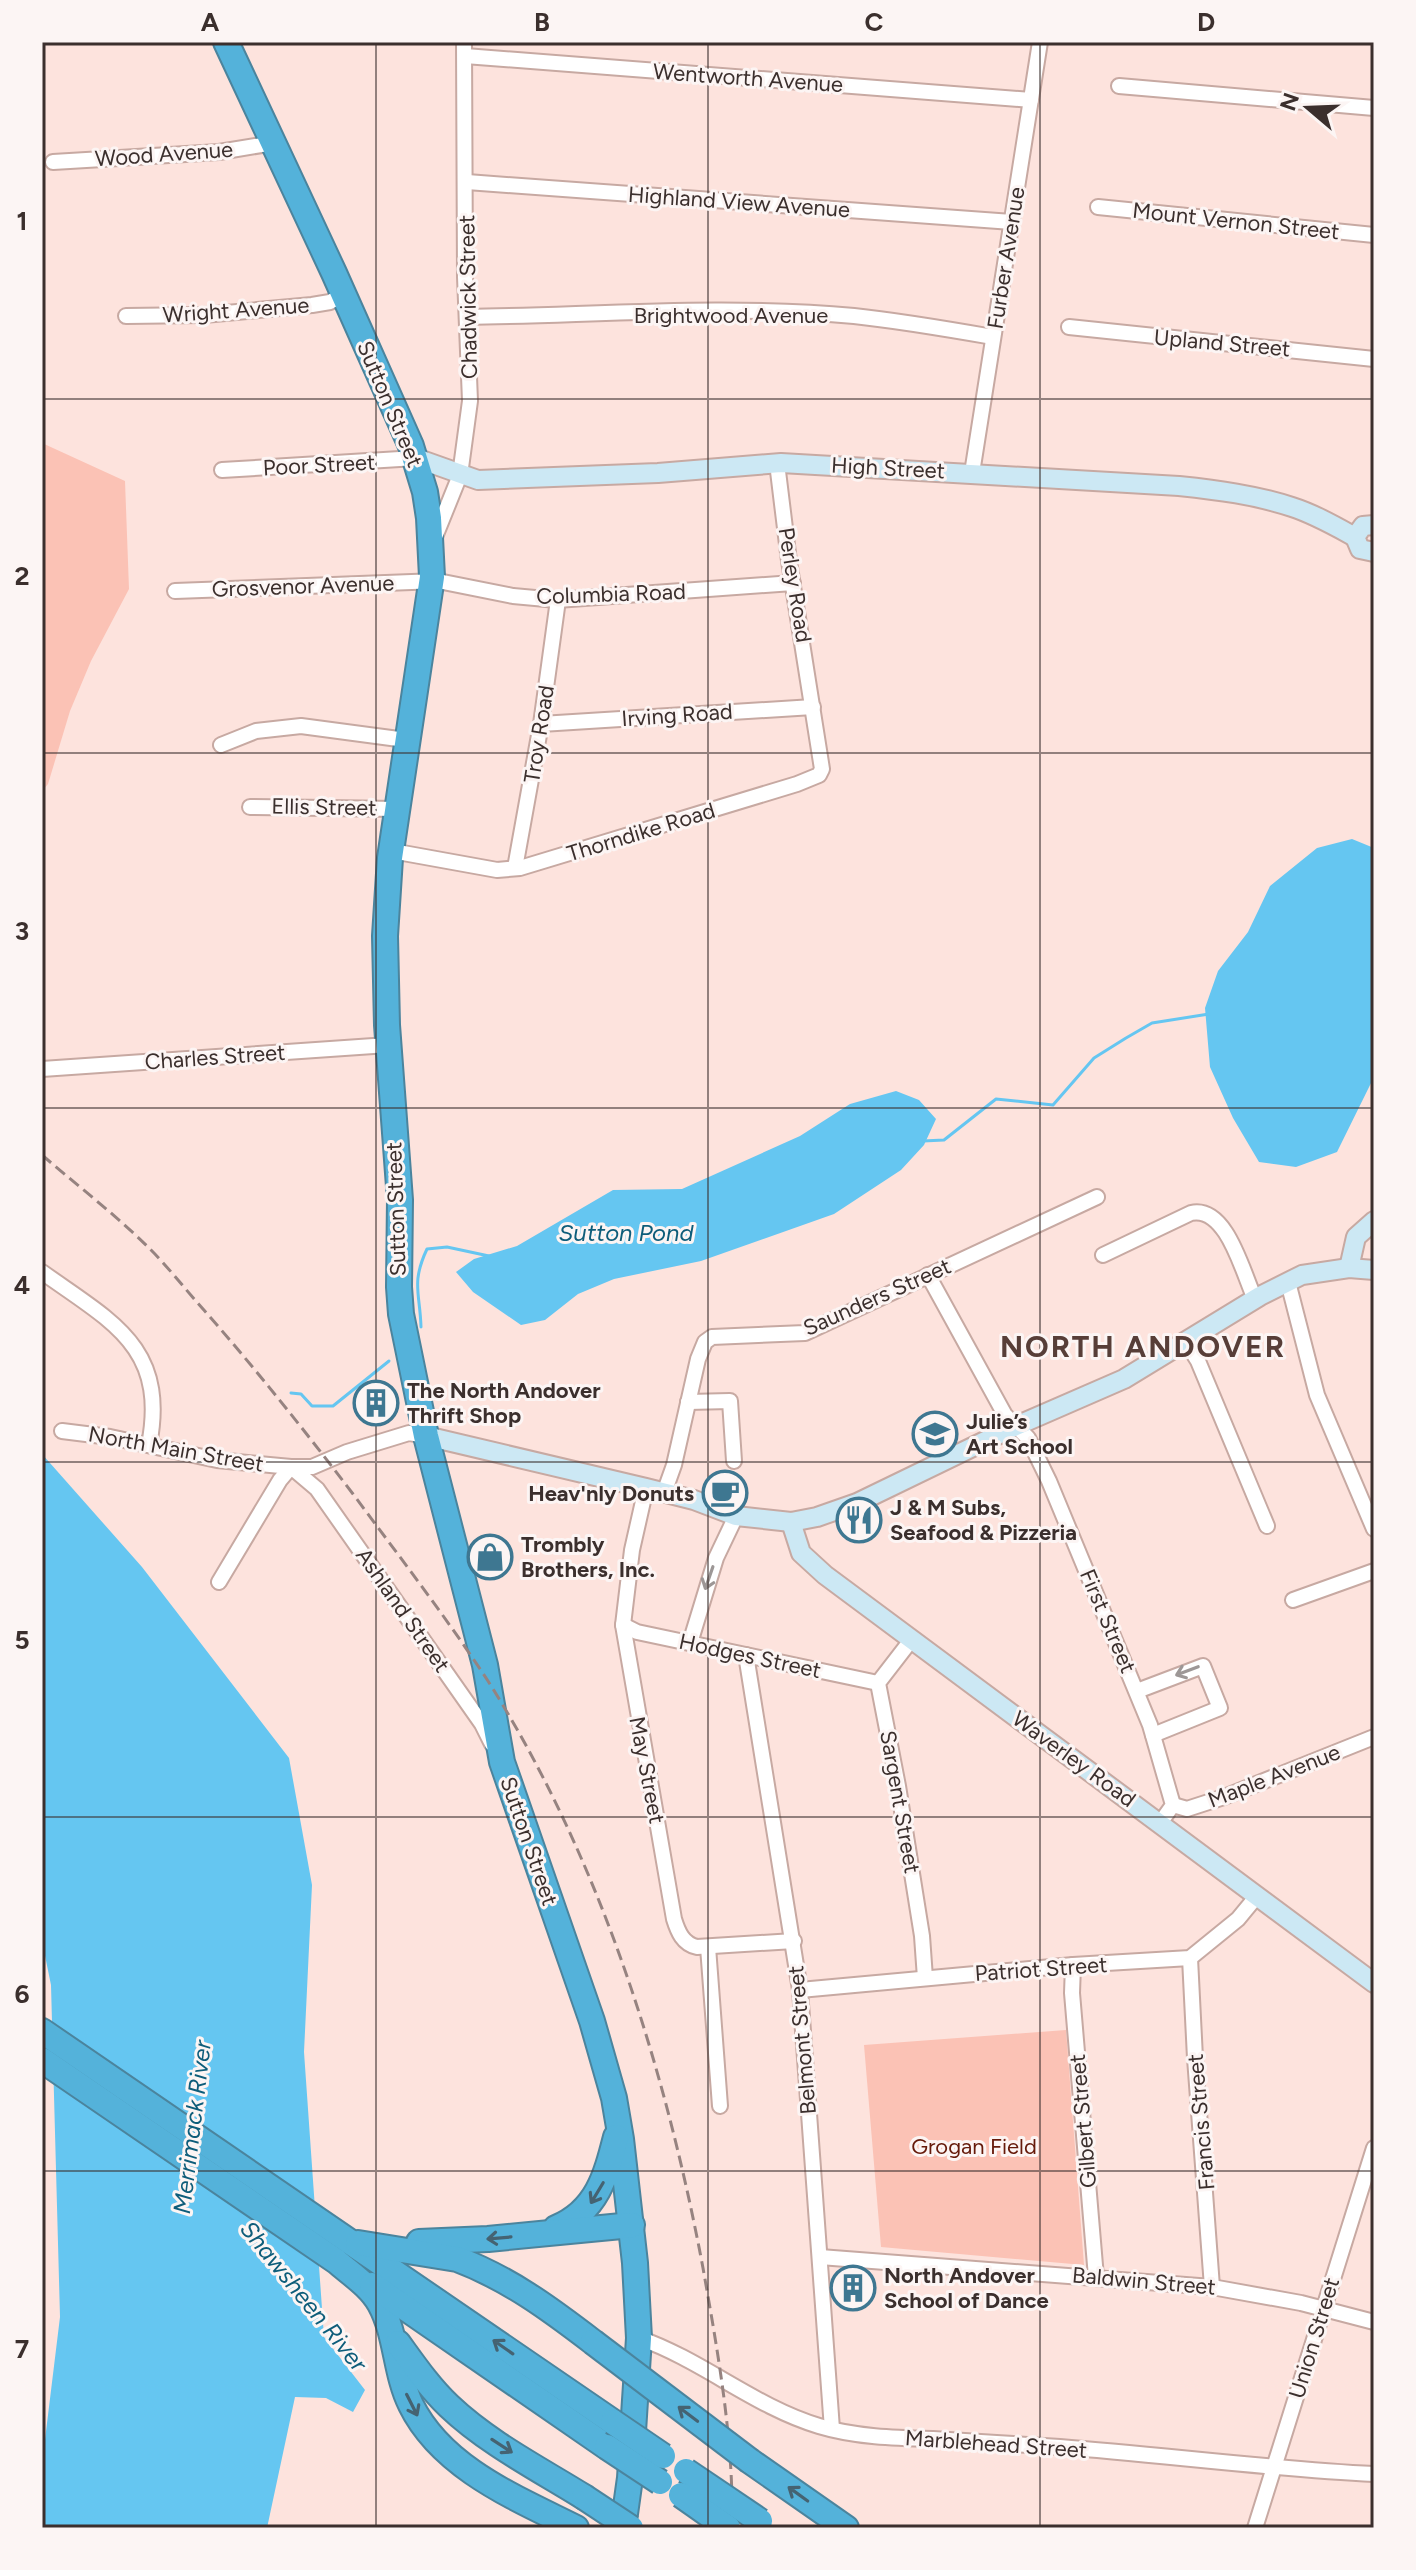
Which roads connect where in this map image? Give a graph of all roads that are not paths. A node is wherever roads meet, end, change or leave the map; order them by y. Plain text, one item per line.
1 (226, 42) edge
2 (1040, 42) edge
3 (465, 49) edge
4 (1119, 86) dead end
5 (1031, 100) junction
6 (1374, 108) edge
7 (274, 143) junction
8 (53, 162) dead end
9 (467, 182) junction
10 (1098, 207) dead end
11 (1012, 222) junction
12 (1374, 235) edge
13 (343, 294) junction
14 (126, 316) dead end
15 (467, 317) junction
16 (1069, 327) dead end
17 (993, 337) junction
18 (1374, 359) edge
19 (416, 458) junction
20 (777, 463) junction
21 (222, 470) dead end
22 (972, 473) junction
23 (460, 475) junction
24 (1374, 525) edge
25 (1355, 537) junction
26 (431, 545) junction
27 (1374, 552) edge
28 (431, 582) junction
29 (793, 583) junction
30 (175, 591) dead end
31 (558, 600) junction
32 (813, 707) junction
33 (541, 724) junction
34 (406, 740) junction
35 (221, 745) dead end
36 (250, 807) dead end
37 (398, 809) junction
38 (392, 851) junction
39 (515, 868) junction
40 (388, 1045) junction
41 (42, 1069) edge
42 (1097, 1197) dead end
43 (1374, 1221) edge
44 (1103, 1255) dead end
45 (1349, 1268) junction
46 (1374, 1270) edge
47 (42, 1272) edge
48 (928, 1275) junction
49 (1288, 1282) junction
50 (1255, 1299) junction
51 (1186, 1342) junction
52 (688, 1402) junction
53 (1016, 1426) junction
54 (62, 1431) dead end
55 (426, 1436) junction
56 (149, 1445) junction
57 (734, 1461) dead end
58 (291, 1467) junction
59 (655, 1490) junction
60 (736, 1516) junction
61 (791, 1522) junction
62 (1267, 1526) dead end
63 (1374, 1529) edge
64 (1374, 1571) edge
65 (219, 1582) dead end
66 (1293, 1600) dead end
67 (623, 1625) junction
68 (912, 1639) junction
69 (690, 1643) junction
70 (746, 1655) junction
71 (878, 1683) junction
72 (1137, 1691) junction
73 (1153, 1735) junction
74 (1374, 1737) edge
75 (502, 1762) junction
76 (1173, 1805) junction
77 (1160, 1823) junction
78 (1257, 1896) junction
79 (794, 1941) junction
80 (708, 1947) junction
81 (1190, 1958) junction
82 (1073, 1965) junction
83 (925, 1978) junction
84 (1374, 1983) edge
85 (800, 1990) junction
86 (42, 2030) edge
87 (42, 2059) edge
88 (720, 2106) dead end
89 (619, 2127) junction
90 (1374, 2148) edge
91 (632, 2225) junction
92 (541, 2234) junction
93 (386, 2247) junction
94 (820, 2257) junction
95 (1096, 2277) junction
96 (1212, 2287) junction
97 (1324, 2309) junction
98 (1374, 2322) edge
99 (390, 2331) junction
100 (639, 2338) junction
101 (832, 2429) junction
102 (1274, 2467) junction
103 (1374, 2474) edge
104 (766, 2524) edge
105 (576, 2528) edge
106 (623, 2528) edge
107 (631, 2528) edge
108 (728, 2528) edge
109 (846, 2528) edge
110 (1255, 2528) edge

1 - 7 highway, Sutton Street
2 - 5 street, Furber Avenue
3 - 5 street, Wentworth Avenue
3 - 9 street, Chadwick Street
4 - 6 street
5 - 11 street, Furber Avenue
7 - 8 street, Wood Avenue
7 - 13 highway, Sutton Street
9 - 11 street, Highland View Avenue
9 - 15 street, Chadwick Street
10 - 12 street, Mount Vernon Street
11 - 17 street, Furber Avenue
13 - 14 street, Wright Avenue
13 - 19 highway, Sutton Street
15 - 17 street, Brightwood Avenue
15 - 23 street, Chadwick Street
16 - 18 street, Upland Street
17 - 22 street, Furber Avenue
19 - 21 street, Poor Street
19 - 23 street, High Street
19 - 26 highway, Sutton Street
20 - 22 street, High Street
20 - 23 street, High Street
20 - 29 street, Perley Road
22 - 25 street, High Street
23 - 26 street, Chadwick Street
24 - 25 street
25 - 27 street, High Street
26 - 28 highway, Sutton Street
28 - 30 street, Grosvenor Avenue
28 - 31 street, Columbia Road
28 - 34 highway, Sutton Street
29 - 31 street, Columbia Road
29 - 32 street, Perley Road
31 - 33 street, Troy Road
32 - 33 street, Irving Road
32 - 39 street, Thorndike Road
33 - 39 street, Troy Road
34 - 35 street
34 - 37 highway, Sutton Street
36 - 37 street, Ellis Street
37 - 38 highway, Sutton Street
38 - 39 street, Thorndike Road
38 - 40 highway, Sutton Street
40 - 41 street, Charles Street
40 - 55 highway, Sutton Street
42 - 48 street, Saunders Street
43 - 45 street
44 - 50 street
45 - 46 street
45 - 49 street
47 - 56 street
48 - 52 street, Saunders Street
48 - 53 street, First Street
49 - 50 street
49 - 63 street
50 - 51 street
51 - 53 street
51 - 62 street
52 - 57 street
52 - 59 street, Saunders Street
53 - 61 street
53 - 72 street, First Street
54 - 56 street, North Main Street
55 - 58 street, North Main Street
55 - 59 street
55 - 75 highway, Sutton Street
56 - 58 street, North Main Street
58 - 65 street
58 - 75 street, Ashland Street
59 - 60 street
59 - 67 street, May Street
60 - 61 street
60 -> 69 street
61 - 68 street, Waverley Road
64 - 66 street
67 - 69 street, Hodges Street
67 - 80 street, May Street
68 - 71 street
68 - 77 street, Waverley Road
69 - 70 street, Hodges Street
70 - 71 street, Hodges Street
70 - 79 street, Belmont Street
71 - 83 street, Sargent Street
72 - 73 street, First Street
73 -> 72 street
73 - 76 street, First Street
74 - 76 street, Maple Avenue
75 - 89 highway, Sutton Street
76 - 77 street
77 - 78 street, Waverley Road
78 - 81 street
78 - 84 street, Waverley Road
79 - 80 street
79 - 85 street, Belmont Street
80 - 88 street
81 - 82 street, Patriot Street
81 - 96 street, Francis Street
82 - 83 street, Patriot Street
82 - 95 street, Gilbert Street
83 - 85 street, Patriot Street
85 - 94 street, Belmont Street
86 - 93 highway
104 -> 86 highway, bridge
87 - 99 highway
87 - 108 highway, bridge
89 - 91 highway, Sutton Street
89 -> 92 highway
90 - 97 street, Union Street
91 - 92 highway
91 - 100 highway, Sutton Street
92 -> 93 highway
109 -> 93 highway, bridge
94 - 95 street, Baldwin Street
94 - 101 street, Belmont Street
95 - 96 street, Baldwin Street
96 - 97 street, Baldwin Street
97 - 98 street, Baldwin Street
97 - 102 street, Union Street
99 -> 105 highway
99 -> 107 highway, bridge
100 - 101 street, Marblehead Street
100 - 106 highway, Sutton Street
101 - 102 street, Marblehead Street
102 - 103 street, Marblehead Street
102 - 110 street, Union Street

